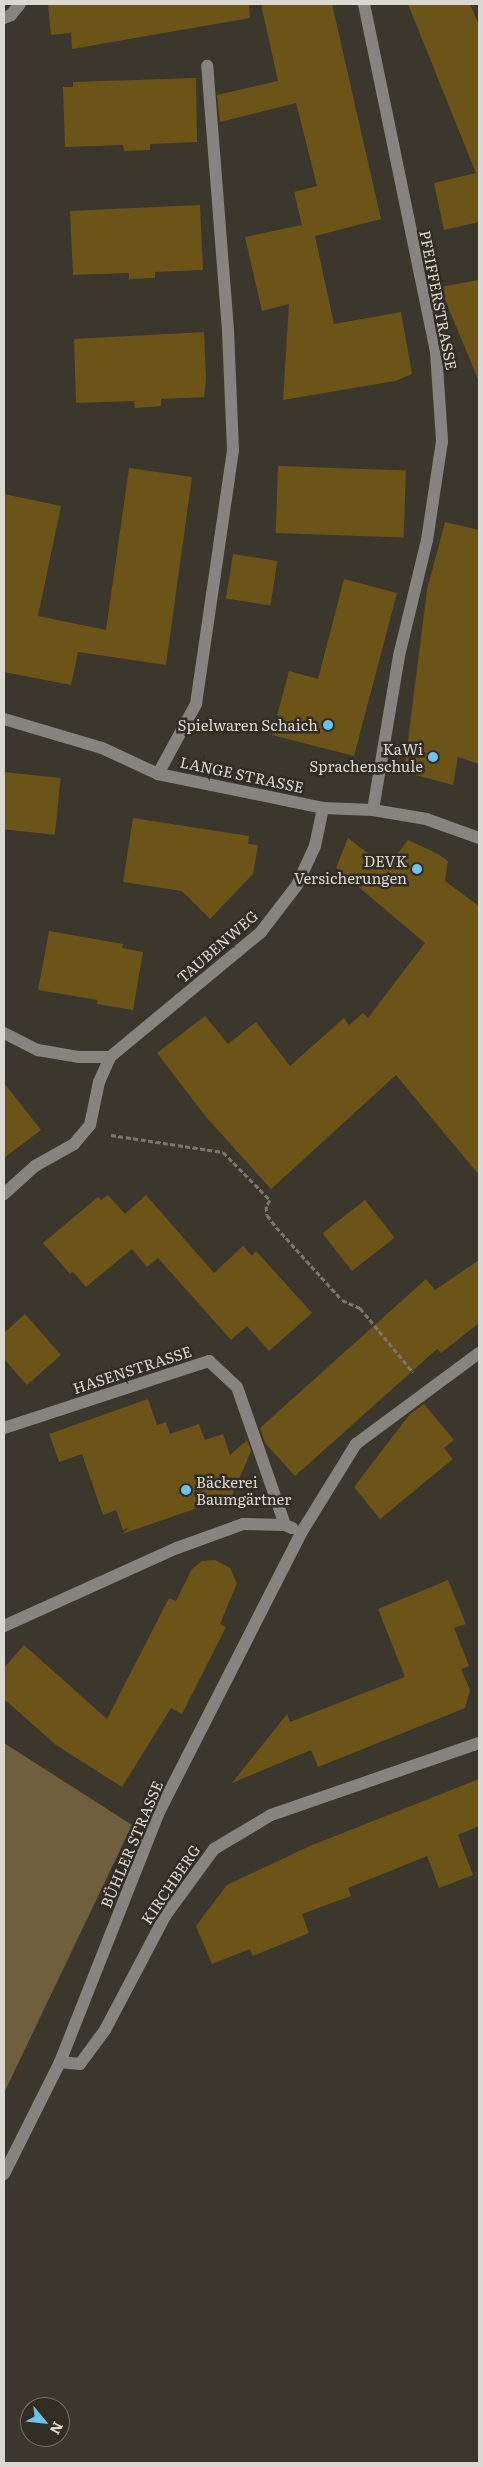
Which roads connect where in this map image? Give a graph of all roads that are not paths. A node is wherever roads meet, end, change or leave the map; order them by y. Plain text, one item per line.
1 (20, 4) edge
2 (364, 4) edge
3 (4, 18) edge
4 (207, 66) dead end
5 (4, 719) edge
6 (158, 774) junction
7 (323, 808) junction
8 (373, 810) junction
9 (479, 838) edge
10 (4, 1032) edge
11 (110, 1057) junction
12 (4, 1194) edge
13 (479, 1353) edge
14 (4, 1428) edge
15 (285, 1525) junction
16 (301, 1533) junction
17 (4, 1626) edge
18 (479, 1743) edge
19 (60, 2062) junction
20 (4, 2174) edge

1 - 3 street
2 - 8 street, PFEIFFERSTRASSE
4 - 6 street
5 - 6 street, LANGE STRASSE
6 - 7 street, LANGE STRASSE
7 - 8 street, LANGE STRASSE
7 - 11 street, TAUBENWEG
8 - 9 street, LANGE STRASSE
10 - 11 street
11 - 12 street, TAUBENWEG
13 - 16 street
14 - 15 street, HASENSTRASSE
15 - 16 street
15 - 17 street
16 - 19 street, BÜHLER STRASSE
18 - 19 street, KIRCHBERG
19 - 20 street, BÜHLER STRASSE

